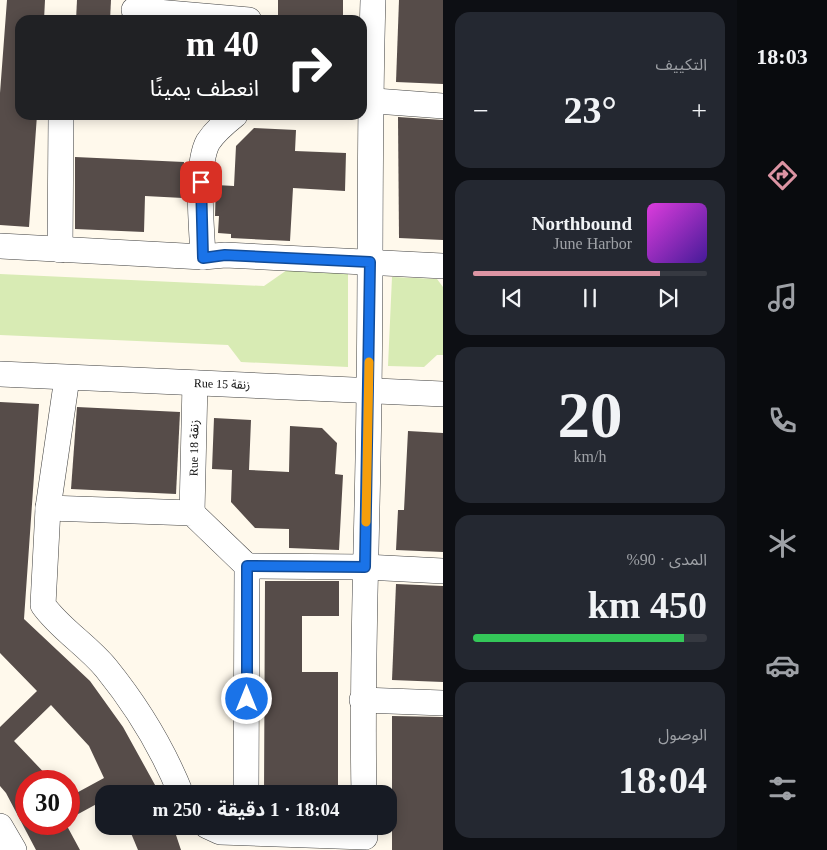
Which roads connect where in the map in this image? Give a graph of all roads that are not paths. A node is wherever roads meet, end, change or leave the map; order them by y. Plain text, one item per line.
1 (373, 0) edge
2 (133, 10) edge
3 (191, 15) edge
4 (367, 86) edge
5 (367, 100) edge
6 (443, 106) edge
7 (61, 120) edge
8 (228, 120) edge
9 (366, 120) edge
10 (0, 246) edge
11 (60, 250) junction
12 (203, 258) junction
13 (370, 262) junction
14 (443, 266) edge
15 (0, 374) edge
16 (67, 378) junction
17 (195, 383) junction
18 (369, 390) junction
19 (443, 394) edge
20 (48, 508) junction
21 (192, 513) junction
22 (247, 566) junction
23 (365, 567) junction
24 (443, 571) edge
25 (362, 700) junction
26 (443, 703) edge
27 (177, 785) edge
28 (246, 785) edge
29 (364, 785) edge
30 (0, 826) edge
31 (320, 835) edge
32 (365, 838) edge
33 (14, 850) edge

1 - 4 street
2 - 3 street
5 - 6 street
7 - 11 street
8 - 12 street
9 - 13 street
10 - 11 street
11 - 12 street
12 - 13 street
13 - 14 street
13 - 18 street
15 - 16 street, Rue 15 زنقة
16 - 17 street, Rue 15 زنقة
16 - 20 street
17 - 18 street, Rue 15 زنقة
17 - 21 street, Rue 18 زنقة
18 - 19 street, Rue 15 زنقة
18 - 23 street
20 - 21 street
20 - 27 street
21 - 22 street
22 - 23 street
22 - 28 street
23 - 24 street
23 - 25 street
25 - 26 street
25 - 29 street
30 - 33 street
31 - 32 street

